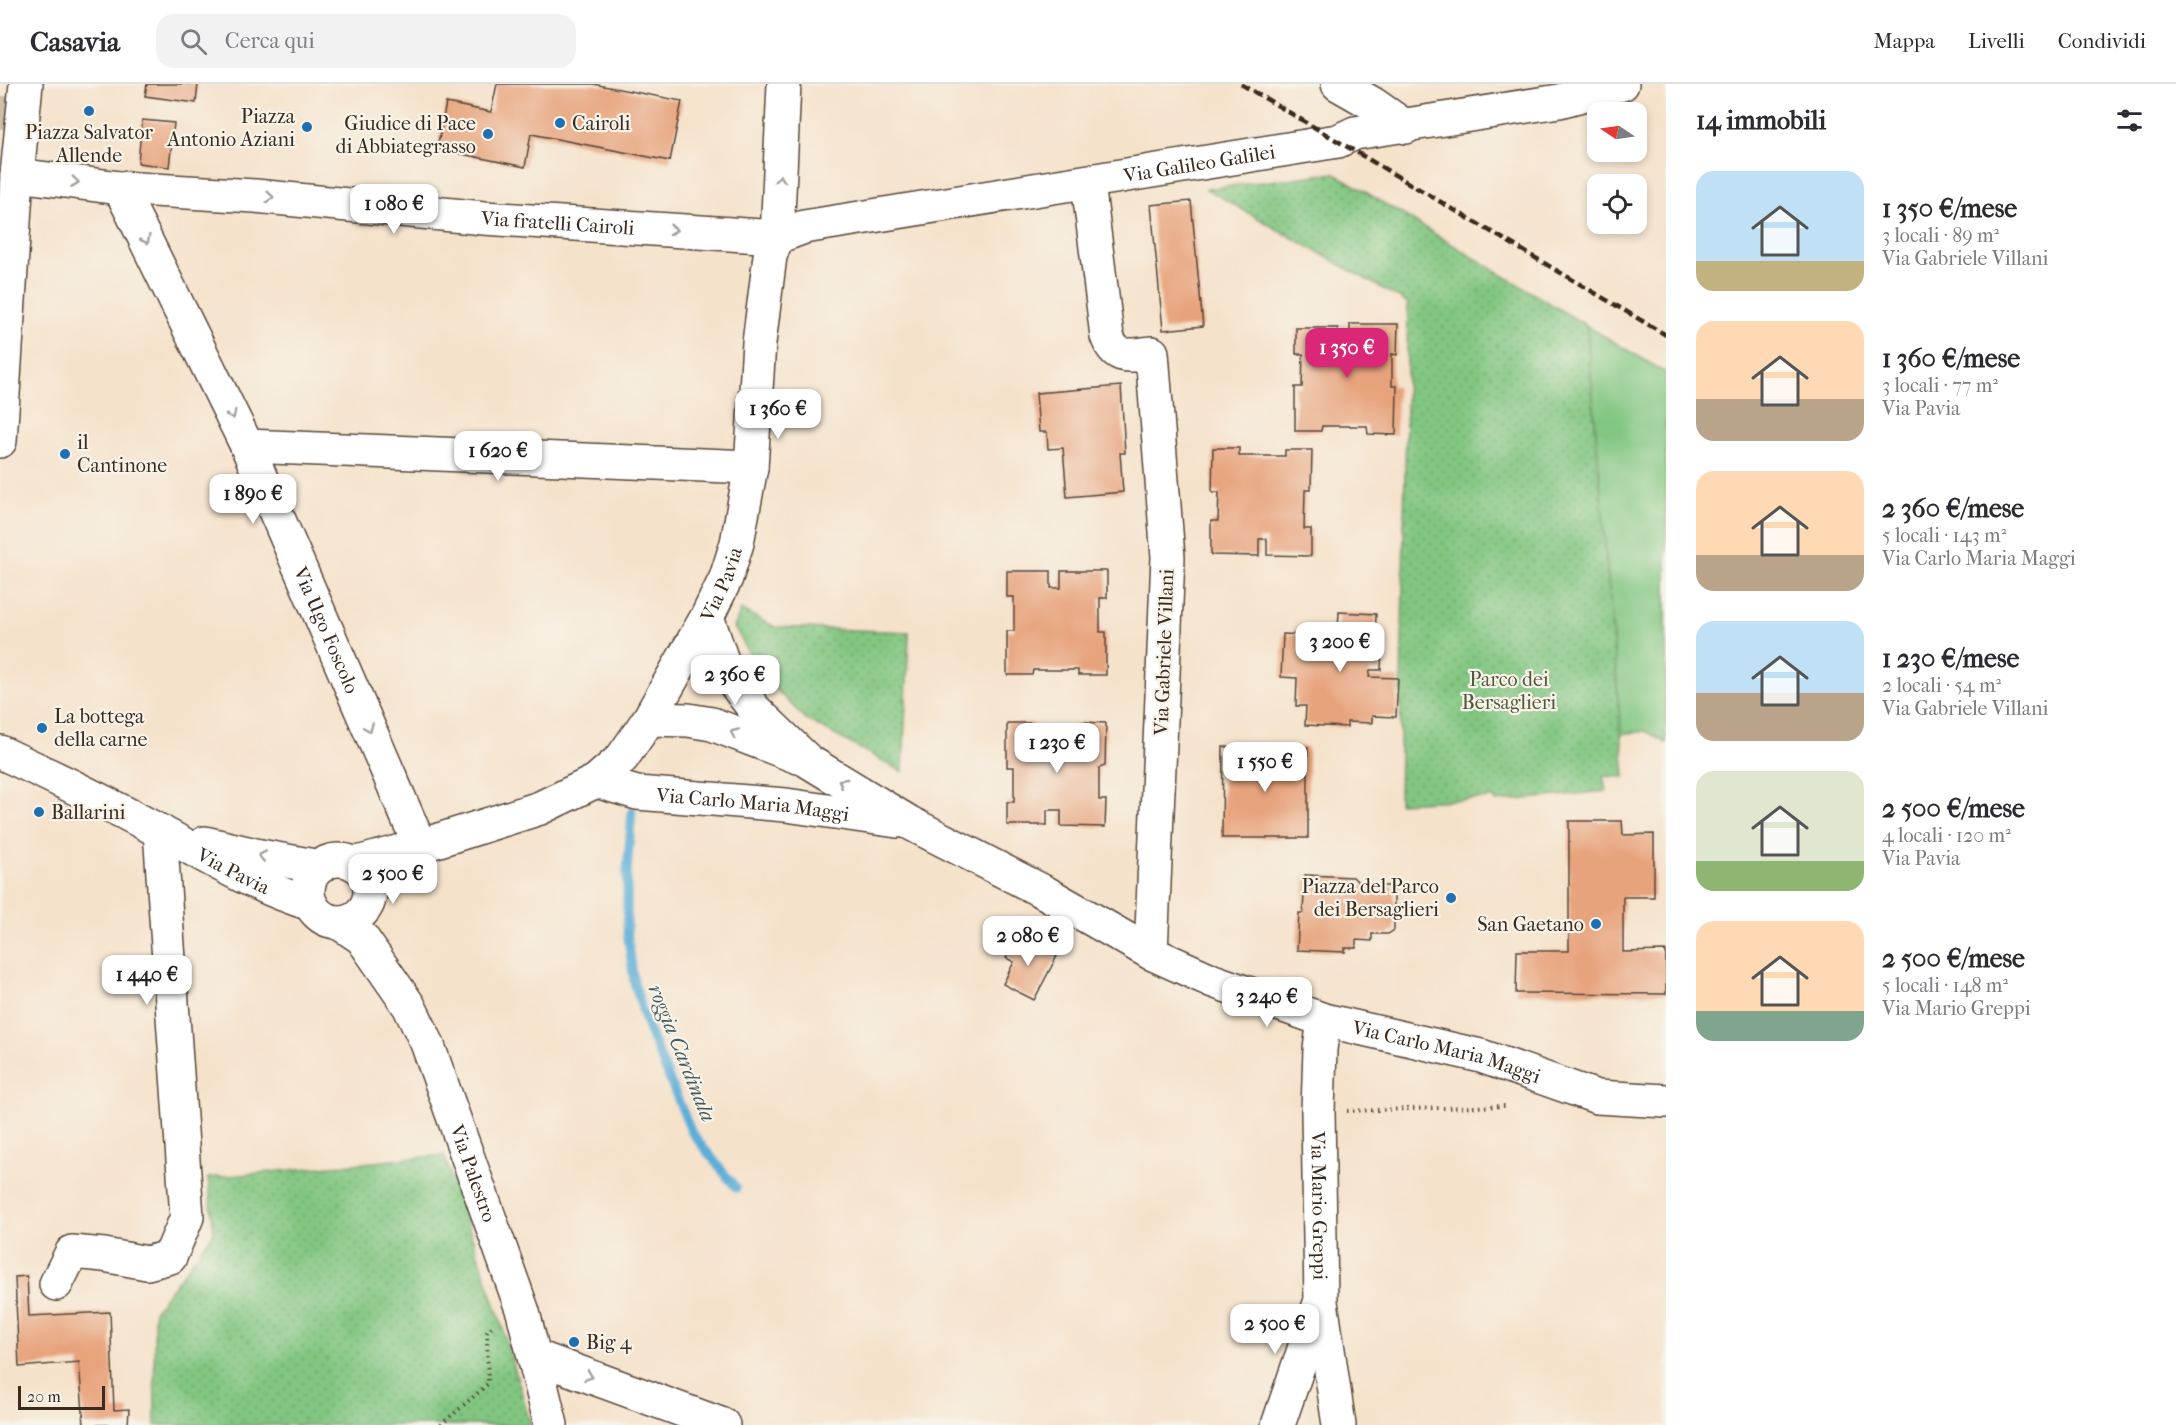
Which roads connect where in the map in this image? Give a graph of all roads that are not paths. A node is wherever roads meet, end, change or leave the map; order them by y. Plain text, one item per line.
1 (26, 84) edge
2 (784, 84) edge
3 (1338, 84) edge
4 (1622, 84) edge
5 (1557, 92) edge
6 (1406, 127) junction
7 (17, 175) junction
8 (1088, 183) junction
9 (120, 188) junction
10 (777, 237) junction
11 (0, 441) edge
12 (247, 446) junction
13 (751, 467) junction
14 (707, 617) junction
15 (649, 719) junction
16 (1, 751) edge
17 (808, 761) junction
18 (596, 781) junction
19 (910, 823) junction
20 (160, 831) junction
21 (420, 846) junction
22 (320, 867) junction
23 (362, 896) junction
24 (311, 904) junction
25 (1151, 953) junction
26 (1324, 1020) junction
27 (1666, 1101) edge
28 (56, 1284) dead end
29 (1321, 1302) junction
30 (534, 1356) junction
31 (551, 1425) edge
32 (723, 1425) edge
33 (1278, 1425) edge
34 (1339, 1425) edge

1 - 7 street
10 -> 2 street, Via Pavia
3 - 6 street
4 - 5 street, Via Galileo Galilei
5 - 6 street, Via Galileo Galilei
6 - 8 street, Via Galileo Galilei
7 -> 9 street, Via fratelli Cairoli
7 - 11 street
8 - 10 street, Via Galileo Galilei
8 - 25 street, Via Gabriele Villani
9 -> 10 street, Via fratelli Cairoli
9 -> 12 street, Via Ugo Foscolo
10 - 13 street, Via Pavia
12 - 13 street
12 -> 21 street, Via Ugo Foscolo
13 - 14 street, Via Pavia
14 - 15 street, Via Pavia
14 - 17 street, Via Carlo Maria Maggi
17 -> 15 street, Via Carlo Maria Maggi
15 - 18 street, Via Pavia
16 - 20 street, Via Pavia
19 -> 17 street, Via Carlo Maria Maggi
18 - 19 street, Via Carlo Maria Maggi
18 - 21 street, Via Pavia
19 - 25 street, Via Carlo Maria Maggi
22 -> 20 street, Via Pavia
20 - 24 street, Via Pavia
20 - 28 street
21 - 23 street, Via Pavia
22 - 23 street, Via Pavia
22 - 24 street
23 - 24 street, Via Pavia
23 - 30 street, Via Palestro
25 - 26 street, Via Carlo Maria Maggi
26 - 27 street, Via Carlo Maria Maggi
26 - 29 street, Via Mario Greppi
29 - 33 street
29 - 34 street, Via Mario Greppi
30 - 31 street, Via Palestro
30 -> 32 street

